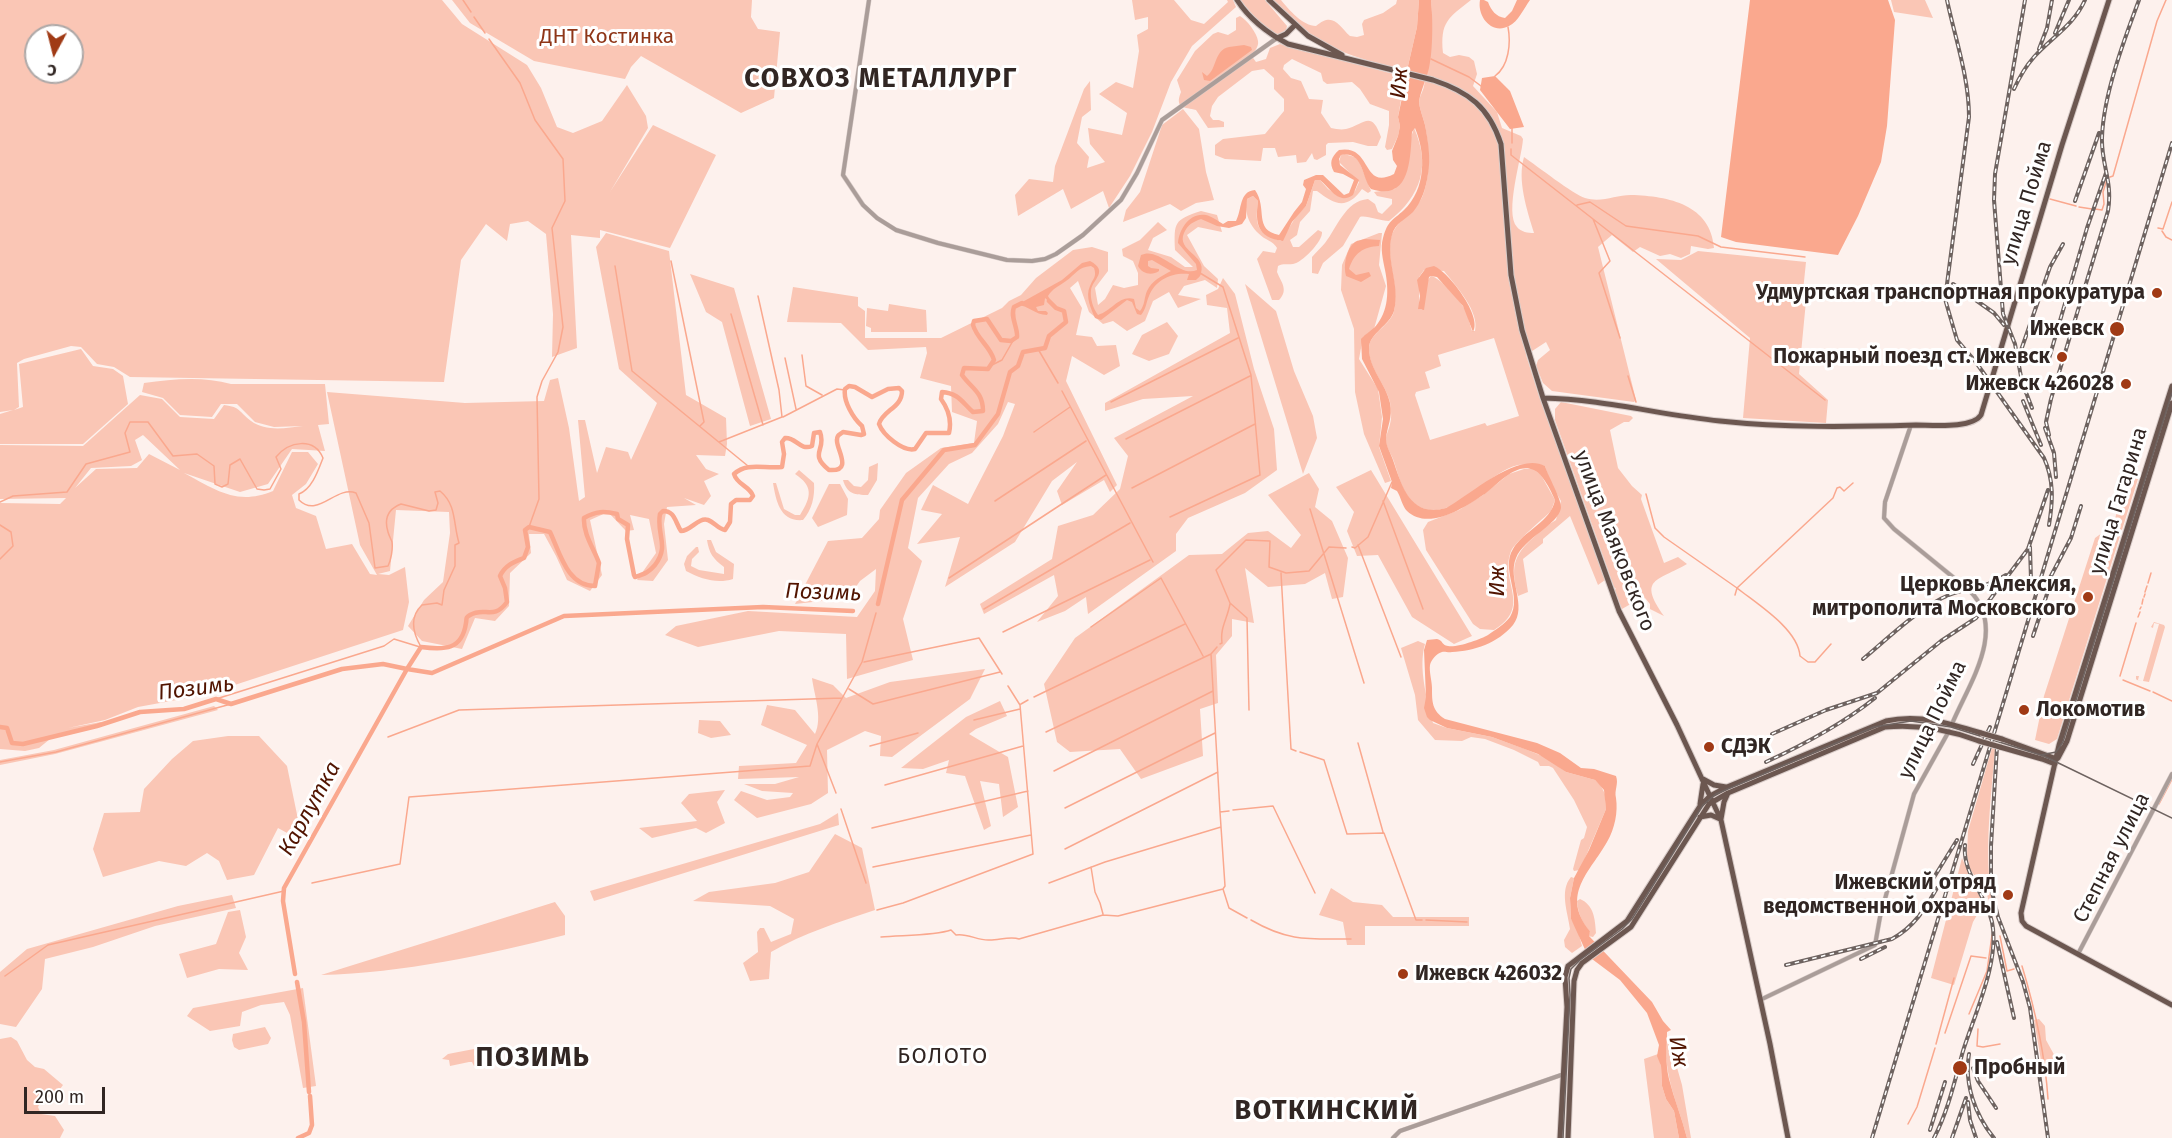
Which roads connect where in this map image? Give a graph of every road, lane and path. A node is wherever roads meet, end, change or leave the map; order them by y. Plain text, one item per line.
1 (869, 0) edge
2 (1237, 0) edge
3 (1269, 0) edge
4 (2109, 0) edge
5 (1295, 25) junction
6 (1277, 39) junction
7 (1363, 63) junction
8 (2172, 386) edge
9 (1543, 398) junction
10 (2172, 403) edge
11 (1911, 425) junction
12 (2127, 537) junction
13 (1951, 728) junction
14 (2056, 761) junction
15 (2172, 774) edge
16 (1703, 779) junction
17 (1728, 790) junction
18 (1711, 799) junction
19 (1700, 806) junction
20 (1699, 817) junction
21 (1721, 820) junction
22 (2078, 955) junction
23 (1759, 1000) junction
24 (2172, 1005) edge
25 (1567, 1073) junction
26 (1394, 1136) edge
27 (1560, 1138) edge
28 (1568, 1138) edge
29 (1788, 1138) edge

1 - 6 street
2 - 6 main road
3 - 5 main road
4 - 11 main road, улица Пойма
5 - 6 main road
5 - 7 main road
6 - 7 main road
7 - 9 main road, улица Маяковского
8 - 12 main road, улица Гагарина
9 - 11 main road, улица Пойма
9 - 16 main road, улица Маяковского
10 - 12 main road, улица Гагарина
11 - 13 street, улица Пойма
12 - 14 main road, улица Гагарина
13 - 14 main road, bridge
13 - 14 main road, bridge
13 - 17 main road
13 - 23 street, улица Пойма
14 - 22 main road, улица Гагарина
15 - 22 street, Степная улица
16 - 17 main road
16 - 18 main road, улица Маяковского
16 - 19 main road
17 - 18 main road
17 - 21 main road
18 - 19 main road
18 - 20 main road
18 - 21 main road, улица Маяковского
19 - 25 main road
20 - 21 main road
20 - 25 main road
21 - 23 main road, улица Маяковского
22 - 24 main road
23 - 29 main road, улица Маяковского
25 - 26 street
25 - 27 main road
25 - 28 main road

